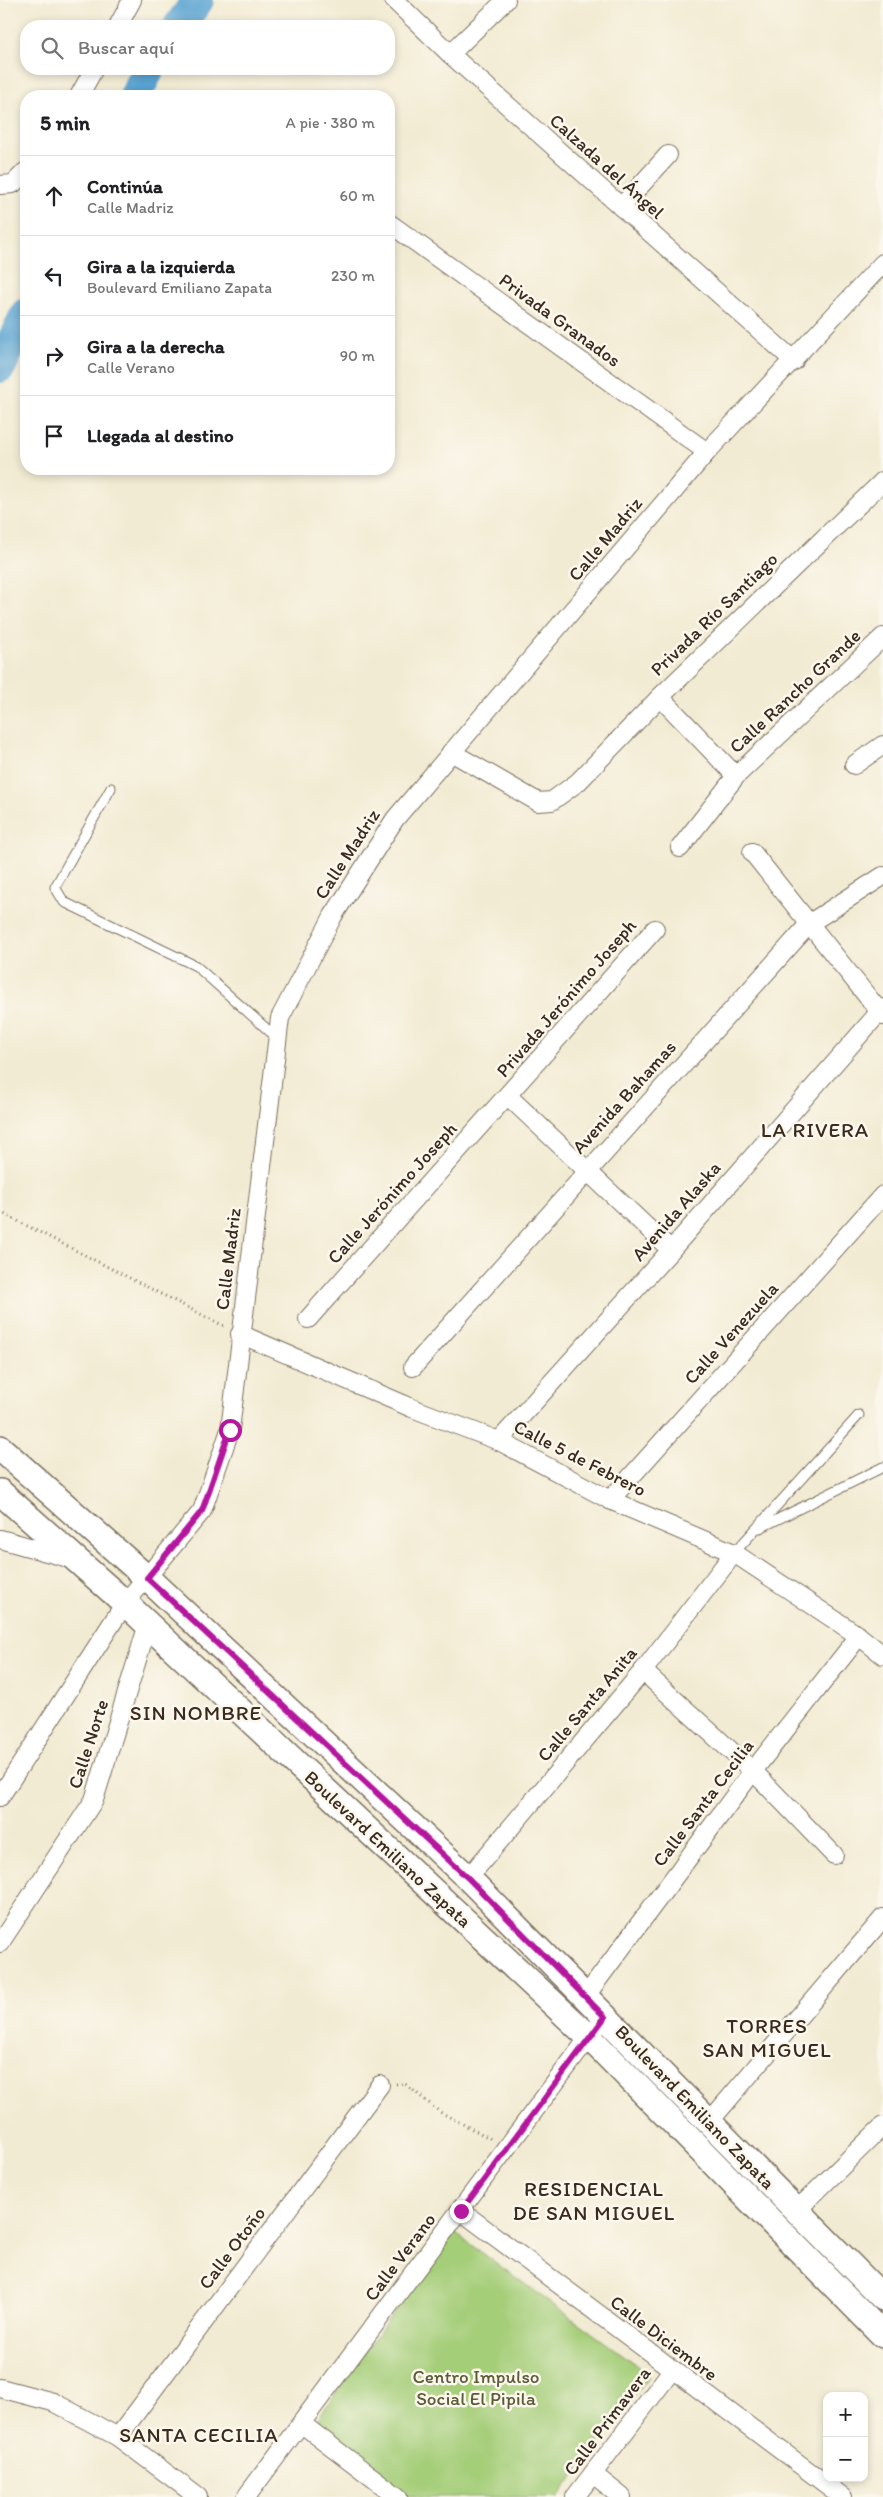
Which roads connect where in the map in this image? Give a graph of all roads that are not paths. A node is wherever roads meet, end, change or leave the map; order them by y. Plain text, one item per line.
1 (132, 0) edge
2 (394, 0) edge
3 (506, 0) edge
4 (121, 20) edge
5 (450, 54) junction
6 (91, 75) edge
7 (82, 90) edge
8 (668, 155) dead end
9 (20, 177) edge
10 (0, 184) edge
11 (621, 207) junction
12 (395, 227) edge
13 (883, 263) edge
14 (794, 361) junction
15 (707, 452) junction
16 (883, 480) edge
17 (883, 637) edge
18 (660, 696) junction
19 (883, 745) edge
20 (451, 752) junction
21 (854, 765) dead end
22 (736, 776) junction
23 (111, 788) dead end
24 (680, 848) dead end
25 (752, 852) dead end
26 (883, 876) edge
27 (810, 922) junction
28 (655, 929) dead end
29 (882, 1012) edge
30 (277, 1039) junction
31 (508, 1096) junction
32 (587, 1170) junction
33 (883, 1195) edge
34 (671, 1250) junction
35 (308, 1319) dead end
36 (240, 1334) junction
37 (413, 1367) dead end
38 (859, 1415) dead end
39 (499, 1441) junction
40 (0, 1448) edge
41 (883, 1467) edge
42 (0, 1492) edge
43 (610, 1500) junction
44 (754, 1530) junction
45 (1, 1541) edge
46 (734, 1553) junction
47 (77, 1561) junction
48 (147, 1578) junction
49 (125, 1603) junction
50 (148, 1624) junction
51 (859, 1636) junction
52 (883, 1655) edge
53 (643, 1671) junction
54 (753, 1771) junction
55 (0, 1798) edge
56 (834, 1856) dead end
57 (468, 1878) junction
58 (883, 1918) edge
59 (0, 1943) edge
60 (585, 1997) junction
61 (605, 2017) junction
62 (588, 2037) junction
63 (380, 2085) road end
64 (710, 2121) junction
65 (883, 2126) edge
66 (461, 2211) junction
67 (796, 2211) junction
68 (883, 2298) edge
69 (883, 2335) edge
70 (672, 2370) junction
71 (0, 2388) edge
72 (302, 2424) junction
73 (118, 2437) junction
74 (593, 2474) junction
75 (198, 2497) edge
76 (246, 2497) edge
77 (398, 2497) edge
78 (575, 2497) edge
79 (622, 2497) edge
80 (843, 2497) edge

1 - 4 street
2 - 5 street, Calzada del Ángel
3 - 5 street
5 - 11 street, Calzada del Ángel
6 - 7 street
8 - 11 street
9 - 10 street
11 - 14 street, Calzada del Ángel
12 - 15 street, Privada Granados
13 - 14 street, Calle Madriz
14 - 15 street, Calle Madriz
15 - 20 street, Calle Madriz
16 - 18 street, Privada Río Santiago
17 - 22 street, Calle Rancho Grande
18 - 20 street, Privada Río Santiago
18 - 22 street
19 - 21 street
20 - 30 street, Calle Madriz
22 - 24 street, Calle Rancho Grande
23 - 30 lane
25 - 27 street
26 - 27 street, Avenida Bahamas
27 - 29 street
27 - 32 street, Avenida Bahamas
28 - 31 street, Privada Jerónimo Joseph
29 - 34 street, Avenida Alaska
30 - 36 street, Calle Madriz
31 - 32 street
31 - 35 street, Calle Jerónimo Joseph
32 - 34 street
32 - 37 street, Avenida Bahamas
33 - 43 street, Calle Venezuela
34 - 39 street, Avenida Alaska
36 - 39 street, Calle 5 de Febrero
36 - 48 street, Calle Madriz
38 - 44 lane
39 - 43 street, Calle 5 de Febrero
40 - 48 street, Boulevard Emiliano Zapata
41 - 44 lane
42 - 47 street, Boulevard Emiliano Zapata
43 - 46 street, Calle 5 de Febrero
44 - 46 lane
45 - 47 street, Boulevard Emiliano Zapata
46 - 51 street, Calle 5 de Febrero
46 - 53 street, Calle Santa Anita
47 - 49 street, Boulevard Emiliano Zapata
48 - 49 street, Calle Madriz
48 - 57 street, Boulevard Emiliano Zapata
49 - 50 street, Boulevard Emiliano Zapata
49 - 55 street, Calle Madriz
50 - 59 street, Calle Norte
50 - 62 street, Boulevard Emiliano Zapata
51 - 52 street, Calle 5 de Febrero
51 - 54 street, Calle Santa Cecilia
53 - 54 street
53 - 57 street, Calle Santa Anita
54 - 56 street
54 - 60 street, Calle Santa Cecilia
57 - 60 street, Boulevard Emiliano Zapata
58 - 64 street
60 - 61 street, Boulevard Emiliano Zapata
61 - 62 street, Calle Verano
61 - 64 street, Boulevard Emiliano Zapata
62 - 66 street, Calle Verano
62 - 69 street, Boulevard Emiliano Zapata
63 - 73 street, Calle Otoño
64 - 67 street, Boulevard Emiliano Zapata
65 - 67 street
66 - 70 street, Calle Diciembre
66 - 72 street, Calle Verano
67 - 68 street, Boulevard Emiliano Zapata
70 - 74 street, Calle Primavera
70 - 80 street, Calle Diciembre
71 - 73 street
72 - 76 street, Calle Verano
72 - 77 street
73 - 75 street
74 - 78 street, Calle Primavera
74 - 79 street

